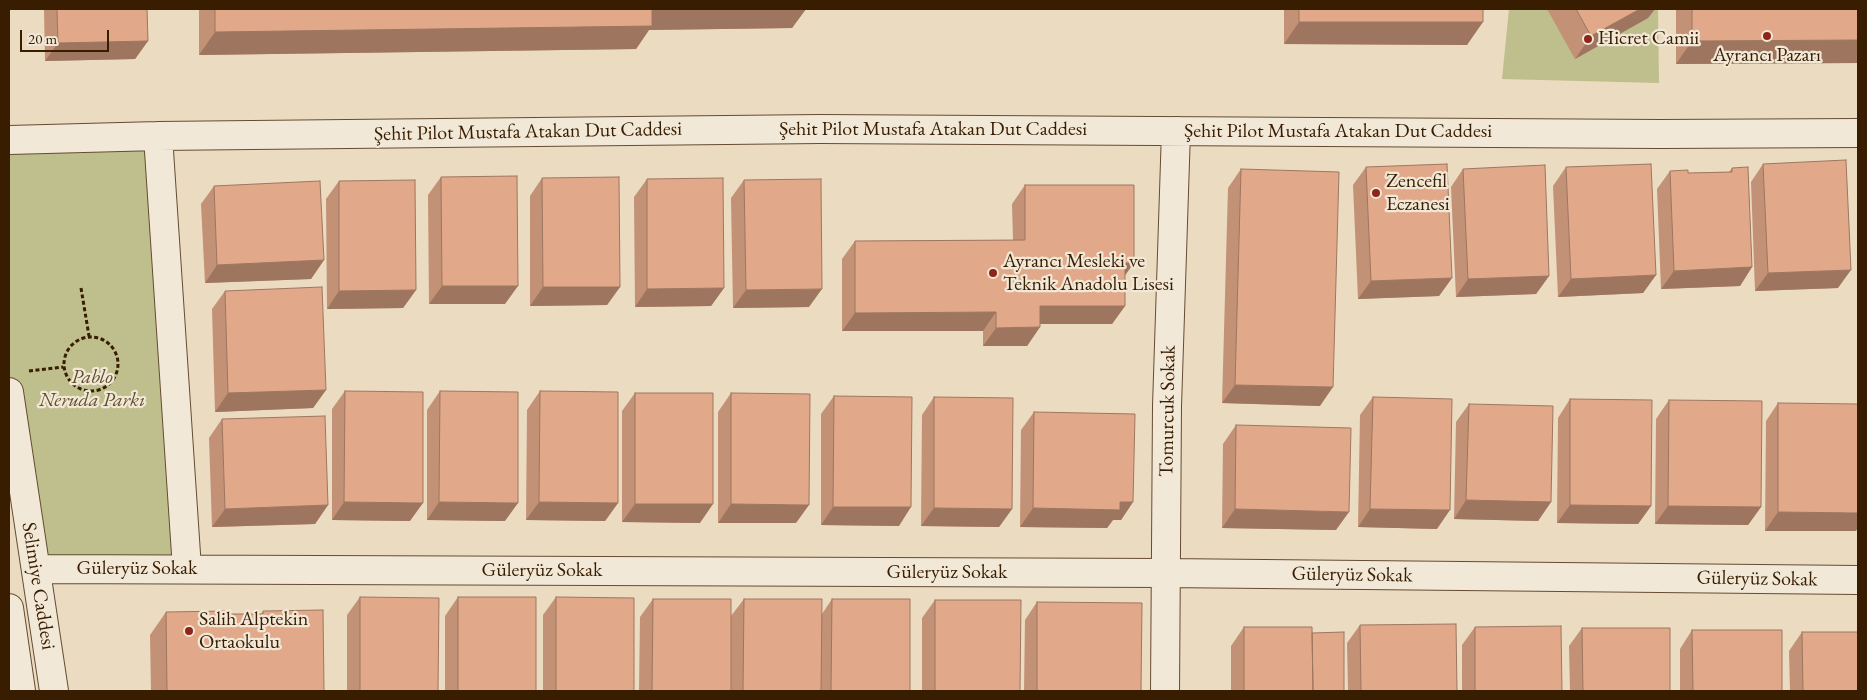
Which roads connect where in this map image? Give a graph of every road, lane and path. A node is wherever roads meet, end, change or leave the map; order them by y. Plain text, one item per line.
1 (1176, 131) junction
2 (1858, 133) edge
3 (158, 136) junction
4 (9, 140) edge
5 (82, 288) dead end
6 (89, 336) junction
7 (63, 367) junction
8 (27, 371) dead end
9 (9, 392) edge
10 (36, 569) junction
11 (187, 569) junction
12 (1166, 573) junction
13 (1858, 580) edge
14 (9, 608) edge
15 (21, 691) edge
16 (54, 691) edge
17 (1165, 691) edge

1 - 2 street, Şehit Pilot Mustafa Atakan Dut Caddesi
1 - 3 street, Şehit Pilot Mustafa Atakan Dut Caddesi
1 - 12 street, Tomurcuk Sokak
3 - 4 street, Şehit Pilot Mustafa Atakan Dut Caddesi
3 - 11 street
5 - 6 path
6 - 7 path
6 - 7 path
7 - 8 path
9 - 10 street, Selimiye Caddesi
10 - 11 street, Güleryüz Sokak
10 - 16 street, Selimiye Caddesi
11 - 12 street, Güleryüz Sokak
12 - 13 street, Güleryüz Sokak
12 - 17 street, Tomurcuk Sokak
14 - 15 street, Selimiye Caddesi

